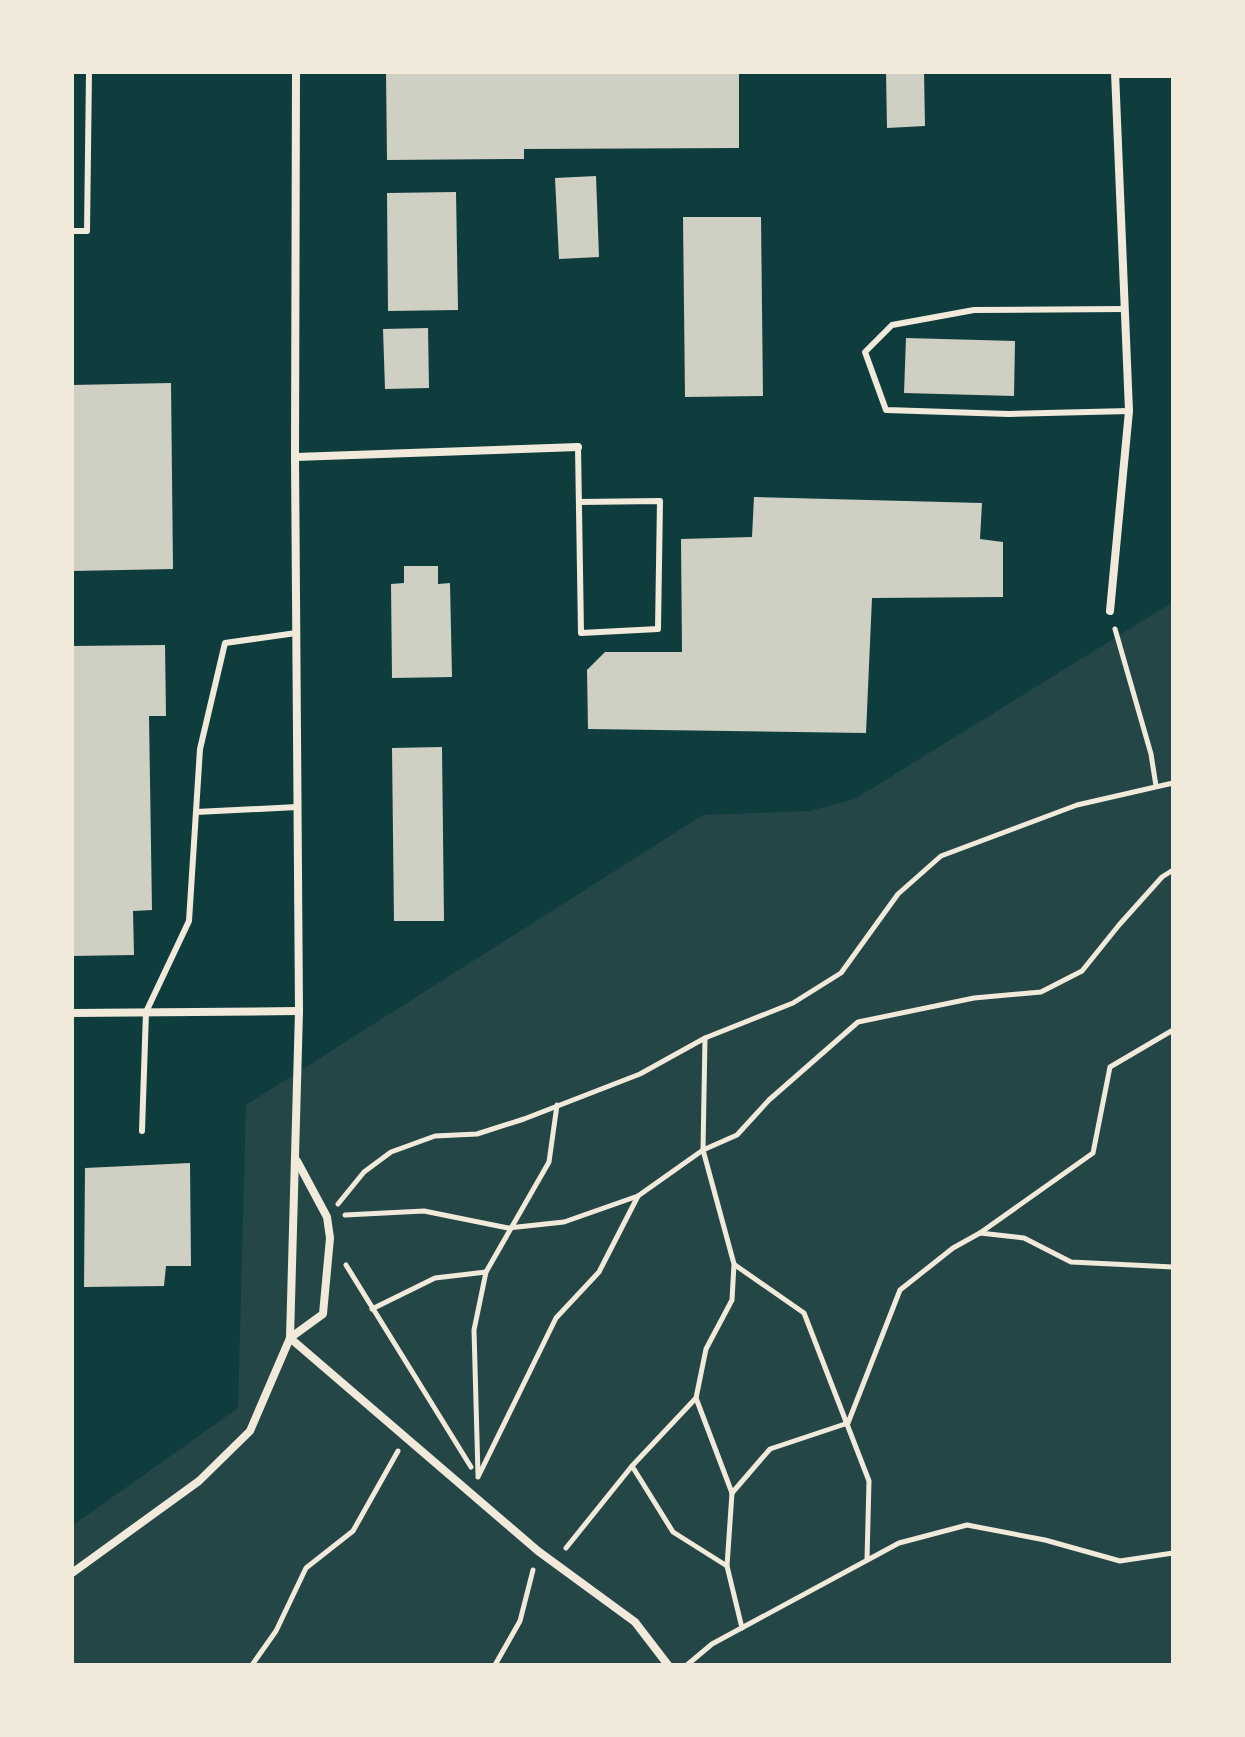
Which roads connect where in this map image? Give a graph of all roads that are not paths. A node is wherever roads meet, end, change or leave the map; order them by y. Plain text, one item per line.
1 (89, 72) edge
2 (296, 72) edge
3 (1116, 73) edge
4 (1173, 74) edge
5 (72, 231) edge
6 (1125, 309) junction
7 (1129, 411) junction
8 (578, 447) joint
9 (295, 457) junction
10 (579, 502) junction
11 (1110, 611) road end
12 (296, 633) junction
13 (297, 807) junction
14 (196, 812) junction
15 (299, 1011) junction
16 (146, 1012) junction
17 (72, 1013) edge
18 (142, 1131) dead end
19 (296, 1160) junction
20 (290, 1338) junction
21 (72, 1573) edge
22 (668, 1665) edge

1 - 5 lane
2 - 9 street
3 - 4 street
3 - 6 street
6 - 7 street
6 - 7 lane
7 - 11 street
8 - 9 street
8 - 10 lane
9 - 12 street
10 - 10 lane
12 - 13 street
12 - 14 lane
13 - 14 lane
13 - 15 street
14 - 16 lane
15 - 16 street
15 - 19 street
16 - 17 street
16 - 18 lane
19 - 20 street
19 - 20 street
20 - 21 street
20 - 22 street

